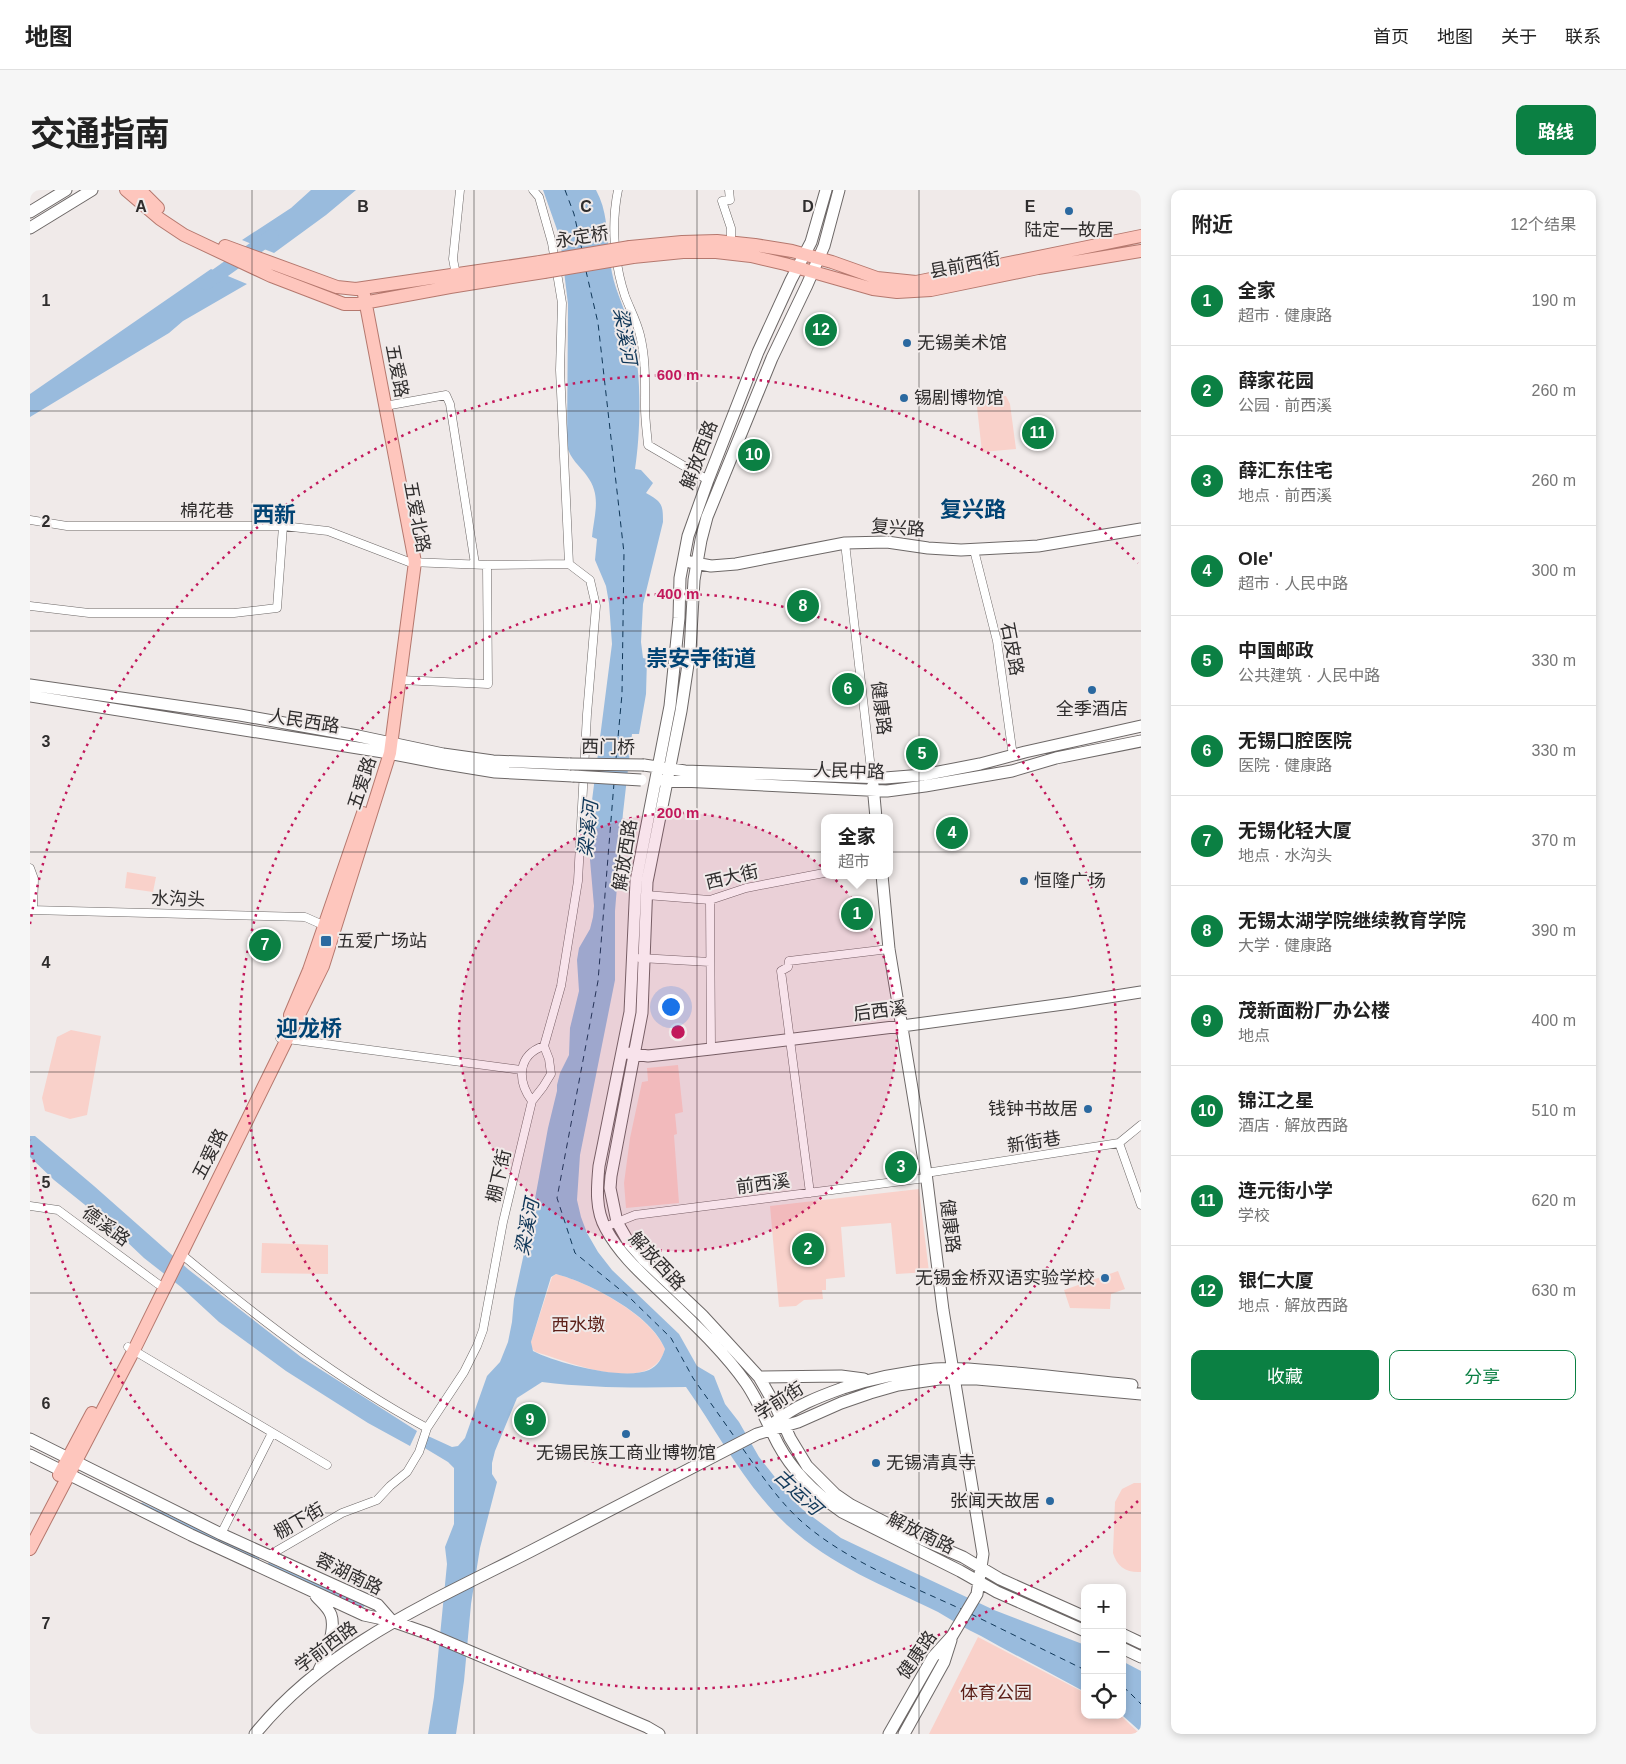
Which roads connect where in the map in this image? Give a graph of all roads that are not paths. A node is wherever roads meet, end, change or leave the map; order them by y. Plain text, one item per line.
1 (66, 190) edge
2 (92, 190) edge
3 (126, 190) edge
4 (140, 190) edge
5 (460, 190) edge
6 (533, 190) edge
7 (618, 190) edge
8 (729, 190) edge
9 (826, 190) edge
10 (839, 190) edge
11 (30, 212) edge
12 (30, 228) edge
13 (1141, 236) edge
14 (731, 243) junction
15 (215, 246) junction
16 (1141, 251) edge
17 (632, 252) junction
18 (804, 254) junction
19 (819, 258) junction
20 (542, 267) junction
21 (797, 267) junction
22 (272, 270) junction
23 (813, 272) junction
24 (456, 275) junction
25 (360, 289) junction
26 (362, 303) junction
27 (386, 406) junction
28 (708, 480) junction
29 (30, 520) edge
30 (283, 526) junction
31 (1141, 529) edge
32 (844, 543) junction
33 (974, 550) junction
34 (683, 561) junction
35 (412, 562) junction
36 (696, 563) junction
37 (475, 564) junction
38 (569, 564) junction
39 (487, 565) junction
40 (30, 606) edge
41 (400, 680) junction
42 (30, 685) edge
43 (30, 696) edge
44 (1141, 726) edge
45 (1141, 741) edge
46 (388, 748) junction
47 (1014, 756) junction
48 (570, 764) joint
49 (644, 765) joint
50 (665, 767) junction
51 (573, 776) joint
52 (872, 778) junction
53 (642, 780) joint
54 (662, 780) junction
55 (873, 790) junction
56 (876, 814) edge
57 (30, 868) edge
58 (821, 874) edge
59 (882, 879) edge
60 (646, 895) junction
61 (710, 900) junction
62 (31, 910) edge
63 (323, 925) junction
64 (889, 949) junction
65 (638, 958) junction
66 (710, 962) junction
67 (1141, 992) edge
68 (902, 1026) junction
69 (284, 1038) junction
70 (791, 1039) junction
71 (544, 1046) junction
72 (711, 1049) junction
73 (622, 1052) junction
74 (635, 1054) junction
75 (521, 1070) junction
76 (532, 1102) junction
77 (1141, 1125) edge
78 (1119, 1143) junction
79 (926, 1176) junction
80 (810, 1193) junction
81 (1141, 1205) edge
82 (30, 1206) edge
83 (618, 1222) junction
84 (605, 1227) junction
85 (178, 1251) junction
86 (162, 1280) junction
87 (131, 1348) junction
88 (954, 1374) junction
89 (759, 1377) junction
90 (869, 1380) junction
91 (1141, 1386) edge
92 (1141, 1394) edge
93 (783, 1422) junction
94 (427, 1428) junction
95 (770, 1428) junction
96 (272, 1432) junction
97 (30, 1439) edge
98 (30, 1455) edge
99 (72, 1459) junction
100 (327, 1465) dead end
101 (65, 1473) junction
102 (30, 1530) edge
103 (221, 1534) junction
104 (30, 1549) edge
105 (268, 1556) junction
106 (499, 1567) joint
107 (261, 1568) junction
108 (981, 1568) junction
109 (978, 1581) junction
110 (311, 1591) junction
111 (1081, 1615) edge
112 (392, 1621) junction
113 (1081, 1629) edge
114 (952, 1636) junction
115 (1126, 1636) edge
116 (1141, 1643) edge
117 (1126, 1650) edge
118 (1141, 1656) edge
119 (318, 1671) junction
120 (646, 1731) edge
121 (255, 1734) edge
122 (659, 1734) edge
123 (889, 1734) edge
124 (904, 1734) edge

1 - 11 main road
2 - 12 main road
3 - 15 main road
4 - 15 main road
5 - 24 street
6 - 38 street
7 - 28 street
8 - 14 street
9 - 18 main road, 解放西路
10 - 19 main road, 解放西路
13 - 19 main road, 县前西街
14 - 17 main road, 县前西街
14 - 18 main road, 县前西街
15 - 22 main road
16 - 23 main road, 县前西街
17 - 20 main road, 永定桥, bridge
17 - 21 main road, 县前西街
18 - 19 main road, 县前西街
18 - 21 main road, 解放西路
19 - 23 main road, 解放西路
20 - 24 main road
20 - 26 main road
21 - 23 main road, 县前西街
21 - 28 main road, 解放西路
22 - 25 main road
22 - 26 main road
23 - 36 main road, 解放西路
24 - 25 main road
25 - 26 main road, 五爱北路
26 - 27 main road, 五爱路
26 - 35 main road, 五爱北路
27 - 35 main road, 五爱路
27 - 37 street
28 - 34 main road, 解放西路
29 - 30 street, 棉花巷
30 - 35 street, 棉花巷
30 - 40 street
31 - 33 main road, 复兴路
32 - 33 main road, 复兴路
32 - 36 main road, 复兴路
32 - 52 street, 健康路
33 - 47 street, 石皮路
34 - 36 main road, 复兴路
34 - 50 main road, 解放西路
35 - 37 street, 棉花巷
35 - 41 main road, 五爱路
35 - 46 main road, 五爱北路
36 - 50 main road, 解放西路
37 - 39 street, 棉花巷
38 - 39 street, 棉花巷
38 - 71 street
39 - 41 street
41 - 46 main road, 五爱路
42 - 46 main road, 人民西路
43 - 46 main road, 人民西路
44 - 47 main road, 人民中路
45 - 55 main road, 人民中路
46 - 48 main road, 人民西路
46 - 51 main road, 人民西路
46 - 63 main road, 五爱路
46 - 69 main road, 五爱路
47 - 52 main road, 人民中路
48 - 49 main road, 西门桥, bridge
49 - 50 main road, 人民中路
50 - 52 main road, 人民中路
50 - 54 main road, 解放西路
51 - 53 main road, 西门桥, bridge
52 - 55 main road, 健康路
53 - 54 main road, 人民中路
54 - 55 main road, 人民中路
54 - 60 main road, 解放西路
54 - 65 main road, 解放西路
55 - 56 main road, 健康路
57 - 62 street
58 - 61 street, 西大街
59 - 64 main road, 健康路
60 - 61 street, 西大街
60 - 65 main road, 解放西路
61 - 66 street
62 - 63 street, 水沟头
63 - 69 main road, 五爱路
64 - 68 main road, 健康路
64 - 70 street
65 - 66 street
65 - 73 main road, 解放西路
65 - 74 main road, 解放西路
66 - 72 street
67 - 68 main road, 后西溪
68 - 70 main road, 后西溪
68 - 79 main road, 健康路
69 - 75 street
69 - 85 main road, 五爱路
70 - 72 main road, 后西溪
70 - 80 street
71 - 75 street
71 - 76 street, 棚下街
72 - 74 main road, 后西溪
73 - 74 main road, 后西溪
73 - 84 main road, 解放西路
74 - 83 main road, 解放西路
75 - 76 street
76 - 94 street, 棚下街
77 - 78 street
78 - 79 street, 新街巷
78 - 81 street
79 - 80 street, 前西溪
79 - 88 main road, 健康路
80 - 83 street, 前西溪
82 - 86 street, 德溪路
83 - 84 street, 前西溪
83 - 89 main road, 解放西路
84 - 95 main road, 解放西路
85 - 86 main road, 五爱路
85 - 94 street
86 - 87 main road
87 - 96 street
87 - 99 main road
88 - 90 main road, 学前街
88 - 91 main road, 学前街
88 - 92 main road, 学前街
88 - 93 main road, 学前街
88 - 108 main road, 健康路
89 - 90 main road
89 - 93 main road, 解放西路
90 - 93 main road, 学前街
93 - 95 main road, 学前街
93 - 108 main road, 解放南路
94 - 105 street, 棚下街
95 - 106 main road, 学前街
95 - 109 main road, 解放南路
96 - 100 street
96 - 103 street
97 - 99 main road, 蓉湖南路
98 - 101 main road, 蓉湖南路
99 - 101 main road
99 - 103 main road, 蓉湖南路
101 - 102 main road
101 - 104 main road
101 - 107 main road, 蓉湖南路
103 - 105 main road, 蓉湖南路
105 - 107 main road
105 - 112 main road, 蓉湖南路
106 - 112 main road, 学前西路
107 - 110 main road, 蓉湖南路
108 - 109 main road, 健康路
108 - 111 main road, 解放南路
109 - 113 main road, 解放南路
109 - 114 main road, 健康路
110 - 112 main road, 蓉湖南路
110 - 119 main road
112 - 119 main road, 学前西路
112 - 120 main road
114 - 123 main road, 健康路
114 - 124 main road, 健康路
115 - 116 main road
117 - 118 main road
119 - 121 main road, 学前西路
120 - 122 main road

